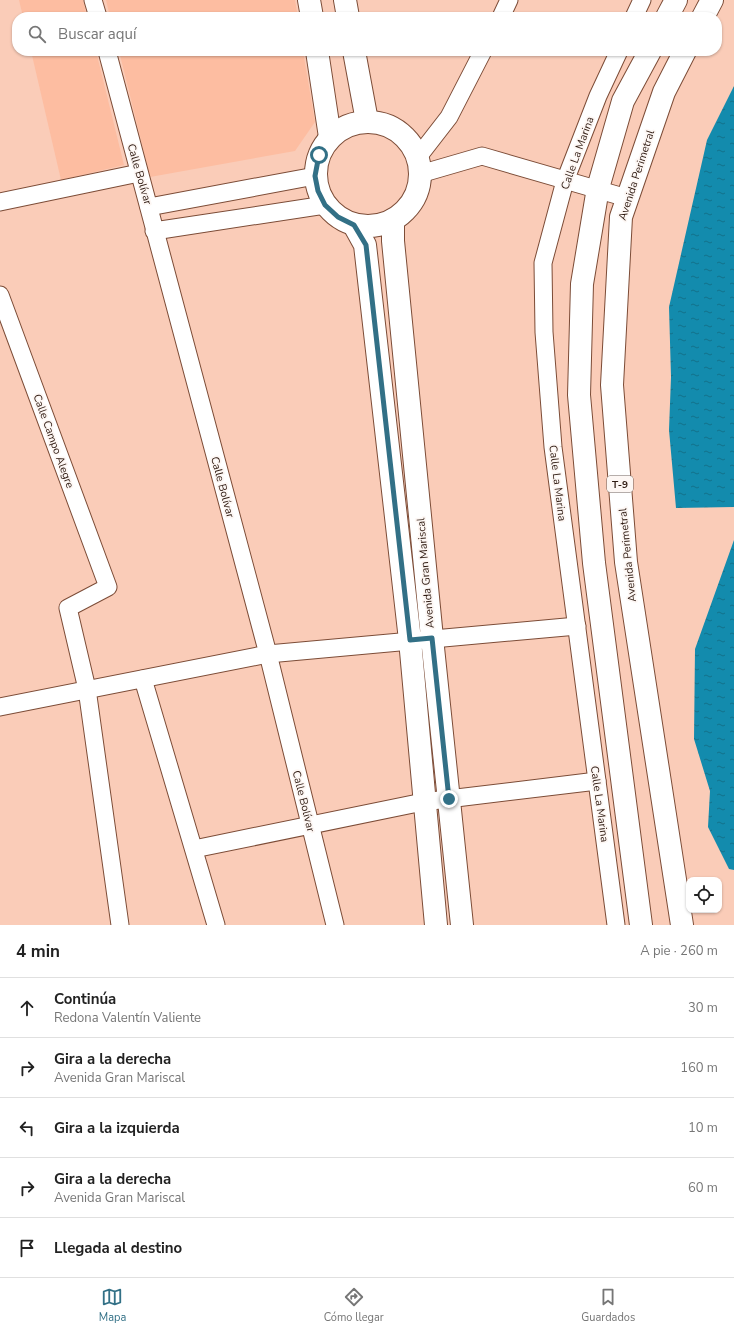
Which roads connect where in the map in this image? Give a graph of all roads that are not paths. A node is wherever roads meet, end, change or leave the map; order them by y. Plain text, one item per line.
1 (93, 0) edge
2 (309, 0) edge
3 (345, 0) edge
4 (509, 0) edge
5 (642, 0) edge
6 (676, 0) edge
7 (712, 0) edge
8 (97, 12) edge
9 (311, 12) edge
10 (347, 12) edge
11 (503, 12) edge
12 (636, 12) edge
13 (670, 12) edge
14 (706, 12) edge
15 (108, 56) edge
16 (318, 56) edge
17 (355, 56) edge
18 (480, 56) edge
19 (616, 56) edge
20 (647, 56) edge
21 (682, 56) edge
22 (367, 121) junction
23 (330, 137) junction
24 (419, 166) junction
25 (139, 173) junction
26 (315, 176) junction
27 (565, 181) junction
28 (598, 188) junction
29 (627, 198) junction
30 (0, 202) edge
31 (325, 205) junction
32 (149, 208) junction
33 (394, 220) junction
34 (354, 225) junction
35 (154, 231) junction
36 (0, 296) edge
37 (577, 626) junction
38 (421, 639) junction
39 (268, 654) junction
40 (143, 679) junction
41 (86, 689) junction
42 (0, 703) edge
43 (597, 781) junction
44 (449, 799) junction
45 (424, 802) junction
46 (310, 824) junction
47 (194, 849) junction
48 (120, 925) edge
49 (216, 925) edge
50 (335, 925) edge
51 (436, 925) edge
52 (462, 925) edge
53 (616, 925) edge
54 (641, 925) edge
55 (682, 925) edge

1 - 8 street
2 - 9 street
3 - 10 street
4 - 11 street
5 - 12 street
6 - 13 street
7 - 14 street
15 - 25 street, Calle Bolívar
16 - 23 street
17 - 22 street
18 - 24 street
19 - 27 street, Calle La Marina
20 - 28 street
21 - 29 street, Avenida Perimetral / T-9
22 - 23 street
22 - 24 street
23 - 26 street
24 - 27 street
24 - 33 street
25 - 30 street
25 - 32 street, Calle Bolívar
26 - 31 street
26 - 32 street
27 - 28 street
27 - 37 street, Calle La Marina
28 - 29 street
28 - 54 street
29 - 55 street, Avenida Perimetral / T-9
31 - 34 street
31 - 35 street
32 - 35 street, Calle Bolívar
33 - 34 street
33 - 38 street, Avenida Gran Mariscal
34 - 38 street, Avenida Gran Mariscal
35 - 39 street, Calle Bolívar
36 - 41 street, Calle Campo Alegre
37 - 38 street
37 - 43 street, Calle La Marina
38 - 39 street
38 - 44 street, Avenida Gran Mariscal
38 - 45 street, Avenida Gran Mariscal
39 - 40 street
39 - 46 street, Calle Bolívar
40 - 41 street
40 - 47 street
41 - 42 street
41 - 48 street
43 - 44 street
43 - 53 street, Calle La Marina
44 - 45 street
44 - 52 street, Avenida Gran Mariscal
45 - 46 street
45 - 51 street, Avenida Gran Mariscal
46 - 47 street
46 - 50 street, Calle Bolívar
47 - 49 street

